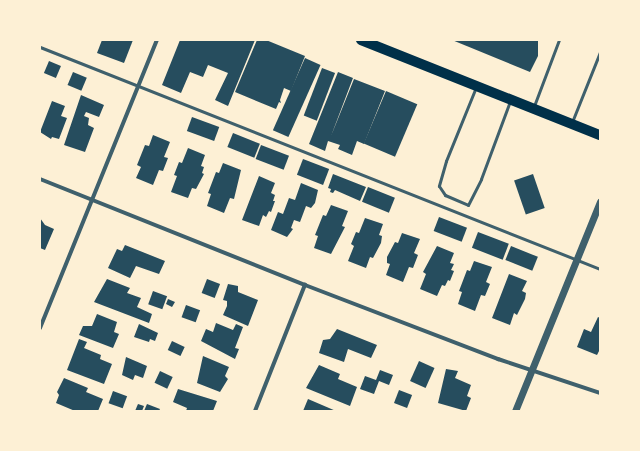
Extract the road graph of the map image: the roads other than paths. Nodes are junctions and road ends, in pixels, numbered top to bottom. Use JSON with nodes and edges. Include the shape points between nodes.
{"nodes":[{"id":1,"x":157,"y":40,"type":"edge"},
{"id":2,"x":362,"y":40,"type":"edge"},
{"id":3,"x":559,"y":40,"type":"edge"},
{"id":4,"x":40,"y":46,"type":"edge"},
{"id":5,"x":600,"y":52,"type":"edge"},
{"id":6,"x":138,"y":86,"type":"junction"},
{"id":7,"x":477,"y":86,"type":"junction"},
{"id":8,"x":510,"y":99,"type":"junction"},
{"id":9,"x":533,"y":108,"type":"junction"},
{"id":10,"x":571,"y":123,"type":"junction"},
{"id":11,"x":600,"y":135,"type":"edge"},
{"id":12,"x":40,"y":179,"type":"edge"},
{"id":13,"x":92,"y":200,"type":"junction"},
{"id":14,"x":600,"y":202,"type":"edge"},
{"id":15,"x":577,"y":259,"type":"junction"},
{"id":16,"x":600,"y":269,"type":"edge"},
{"id":17,"x":305,"y":286,"type":"junction"},
{"id":18,"x":40,"y":328,"type":"edge"},
{"id":19,"x":532,"y":371,"type":"junction"},
{"id":20,"x":600,"y":393,"type":"edge"},
{"id":21,"x":255,"y":411,"type":"edge"},
{"id":22,"x":515,"y":411,"type":"edge"}],
"edges":[{"from":1,"to":6,"type":"street"},
{"from":2,"to":7,"type":"main road"},
{"from":3,"to":9,"type":"lane"},
{"from":4,"to":6,"type":"lane"},
{"from":5,"to":10,"type":"lane"},
{"from":6,"to":13,"type":"street"},
{"from":6,"to":15,"type":"lane"},
{"from":7,"to":8,"type":"main road"},
{"from":7,"to":8,"type":"lane","via":[[446,161],[439,186],[445,195],[468,205],[481,179]]},
{"from":8,"to":9,"type":"main road"},
{"from":9,"to":10,"type":"main road"},
{"from":10,"to":11,"type":"main road"},
{"from":12,"to":13,"type":"street"},
{"from":13,"to":17,"type":"street"},
{"from":13,"to":18,"type":"street"},
{"from":14,"to":15,"type":"street"},
{"from":15,"to":16,"type":"lane"},
{"from":15,"to":19,"type":"street"},
{"from":17,"to":19,"type":"street"},
{"from":17,"to":21,"type":"street"},
{"from":19,"to":20,"type":"street"},
{"from":19,"to":22,"type":"street"}]}
